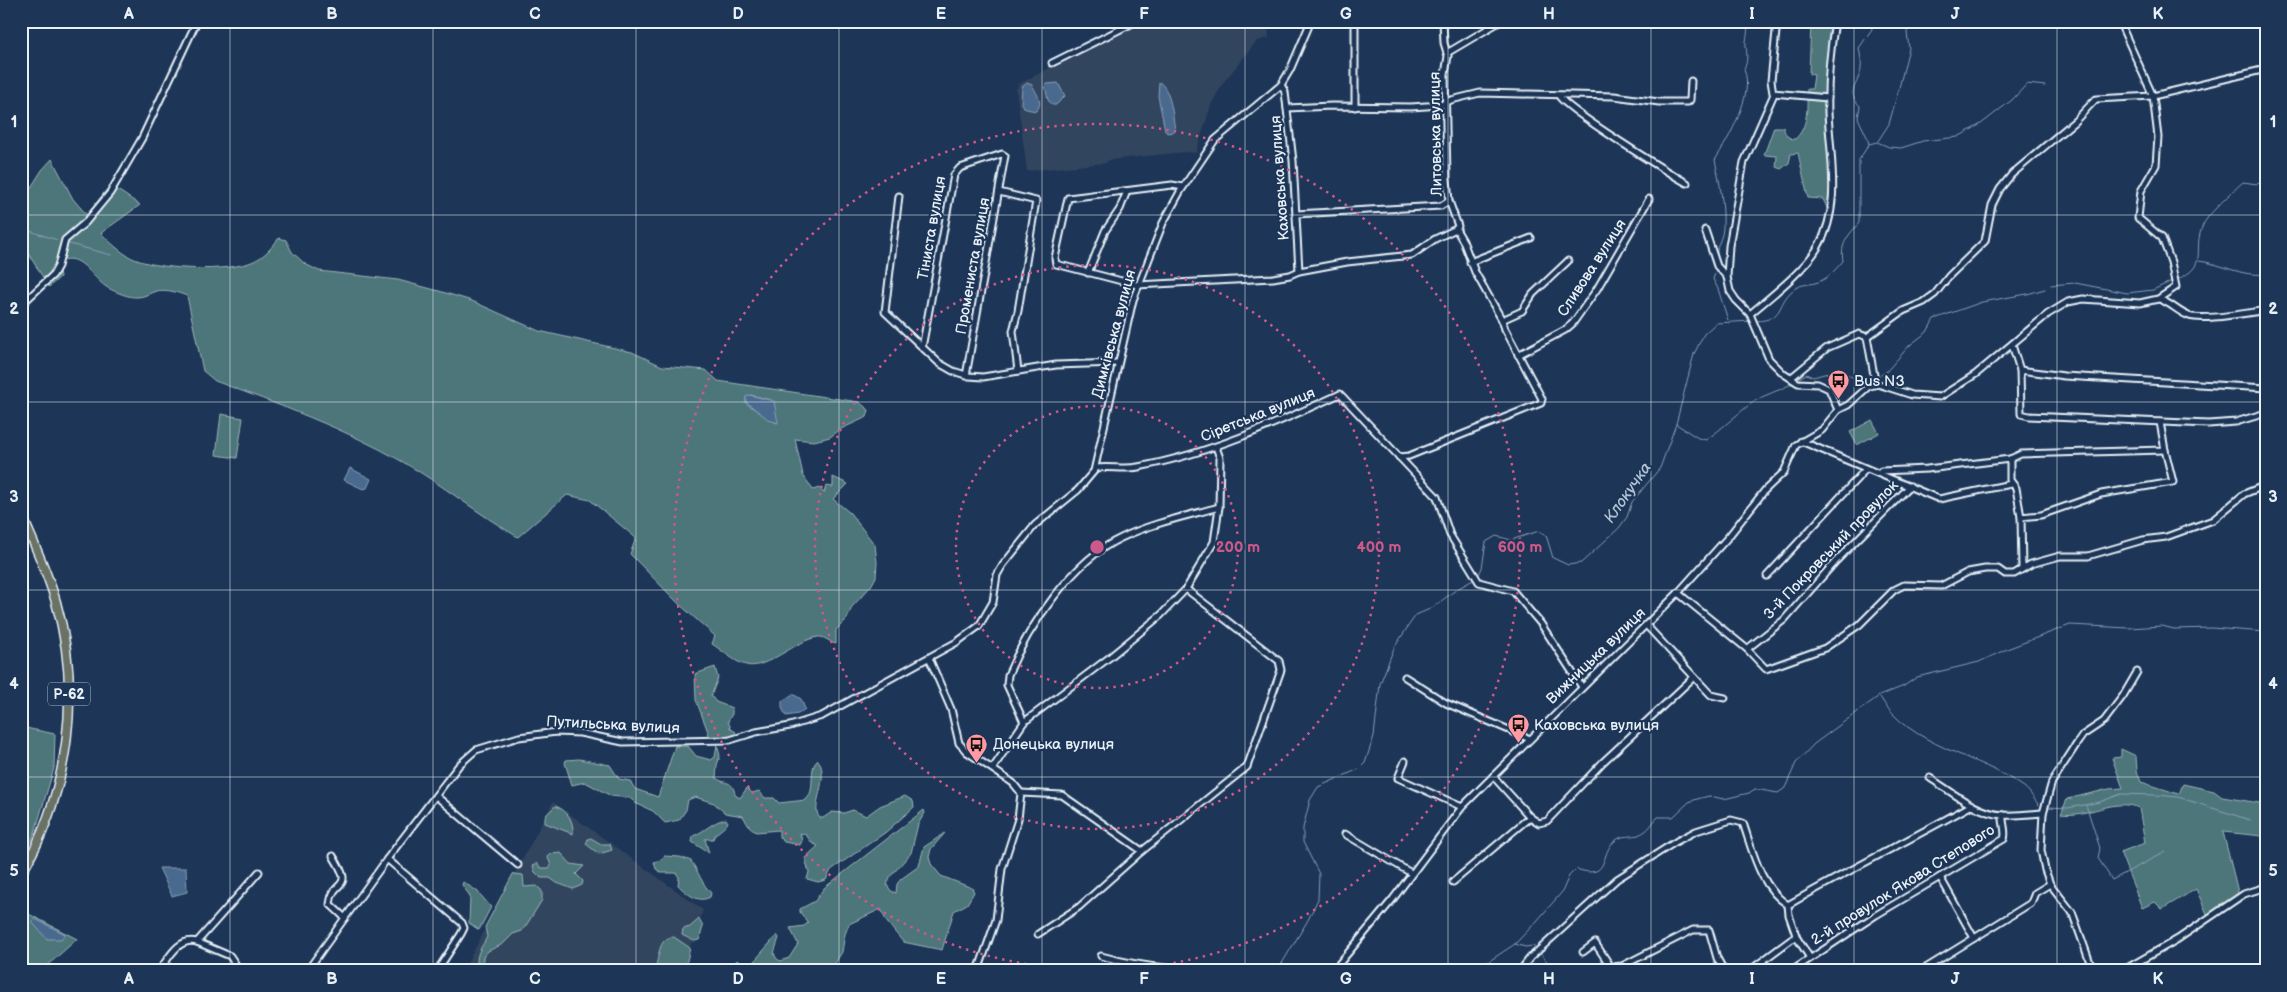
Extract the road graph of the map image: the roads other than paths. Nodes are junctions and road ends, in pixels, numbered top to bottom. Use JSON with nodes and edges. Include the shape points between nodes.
{"nodes":[{"id":1,"x":197,"y":21,"type":"edge"},
{"id":2,"x":1137,"y":21,"type":"edge"},
{"id":3,"x":1311,"y":21,"type":"edge"},
{"id":4,"x":1355,"y":21,"type":"edge"},
{"id":5,"x":1443,"y":21,"type":"edge"},
{"id":6,"x":1491,"y":21,"type":"edge"},
{"id":7,"x":1502,"y":21,"type":"edge"},
{"id":8,"x":1777,"y":21,"type":"edge"},
{"id":9,"x":1835,"y":21,"type":"edge"},
{"id":10,"x":2119,"y":21,"type":"edge"},
{"id":11,"x":1488,"y":30,"type":"junction"},
{"id":12,"x":1447,"y":53,"type":"junction"},
{"id":13,"x":1052,"y":63,"type":"dead end"},
{"id":14,"x":2266,"y":69,"type":"edge"},
{"id":15,"x":1691,"y":81,"type":"dead end"},
{"id":16,"x":1281,"y":85,"type":"junction"},
{"id":17,"x":1774,"y":94,"type":"junction"},
{"id":18,"x":1560,"y":96,"type":"junction"},
{"id":19,"x":2153,"y":96,"type":"junction"},
{"id":20,"x":1828,"y":98,"type":"junction"},
{"id":21,"x":1445,"y":103,"type":"junction"},
{"id":22,"x":1355,"y":107,"type":"junction"},
{"id":23,"x":1287,"y":108,"type":"junction"},
{"id":24,"x":1004,"y":161,"type":"joint"},
{"id":25,"x":1687,"y":183,"type":"dead end"},
{"id":26,"x":1183,"y":188,"type":"junction"},
{"id":27,"x":999,"y":192,"type":"junction"},
{"id":28,"x":1127,"y":192,"type":"junction"},
{"id":29,"x":899,"y":196,"type":"dead end"},
{"id":30,"x":1649,"y":199,"type":"dead end"},
{"id":31,"x":1449,"y":202,"type":"junction"},
{"id":32,"x":1296,"y":214,"type":"junction"},
{"id":33,"x":1456,"y":230,"type":"junction"},
{"id":34,"x":1705,"y":230,"type":"dead end"},
{"id":35,"x":1531,"y":238,"type":"dead end"},
{"id":36,"x":1568,"y":261,"type":"dead end"},
{"id":37,"x":1470,"y":262,"type":"junction"},
{"id":38,"x":1299,"y":270,"type":"junction"},
{"id":39,"x":1088,"y":273,"type":"junction"},
{"id":40,"x":1727,"y":277,"type":"junction"},
{"id":41,"x":1138,"y":285,"type":"junction"},
{"id":42,"x":2158,"y":299,"type":"junction"},
{"id":43,"x":21,"y":305,"type":"edge"},
{"id":44,"x":2266,"y":310,"type":"edge"},
{"id":45,"x":1752,"y":319,"type":"junction"},
{"id":46,"x":1502,"y":320,"type":"junction"},
{"id":47,"x":1867,"y":337,"type":"junction"},
{"id":48,"x":2012,"y":345,"type":"junction"},
{"id":49,"x":922,"y":348,"type":"junction"},
{"id":50,"x":1518,"y":355,"type":"junction"},
{"id":51,"x":1118,"y":363,"type":"junction"},
{"id":52,"x":2020,"y":370,"type":"junction"},
{"id":53,"x":1018,"y":371,"type":"junction"},
{"id":54,"x":966,"y":376,"type":"junction"},
{"id":55,"x":1795,"y":380,"type":"junction"},
{"id":56,"x":1873,"y":380,"type":"junction"},
{"id":57,"x":2266,"y":388,"type":"edge"},
{"id":58,"x":1838,"y":410,"type":"junction"},
{"id":59,"x":2266,"y":412,"type":"edge"},
{"id":60,"x":2160,"y":422,"type":"junction"},
{"id":61,"x":1801,"y":442,"type":"junction"},
{"id":62,"x":1216,"y":447,"type":"junction"},
{"id":63,"x":2165,"y":450,"type":"junction"},
{"id":64,"x":1399,"y":457,"type":"junction"},
{"id":65,"x":2010,"y":459,"type":"junction"},
{"id":66,"x":1096,"y":468,"type":"junction"},
{"id":67,"x":1866,"y":469,"type":"junction"},
{"id":68,"x":1880,"y":473,"type":"junction"},
{"id":69,"x":2011,"y":484,"type":"junction"},
{"id":70,"x":2266,"y":485,"type":"edge"},
{"id":71,"x":1910,"y":486,"type":"junction"},
{"id":72,"x":1220,"y":507,"type":"junction"},
{"id":73,"x":21,"y":513,"type":"edge"},
{"id":74,"x":2021,"y":517,"type":"junction"},
{"id":75,"x":2022,"y":569,"type":"junction"},
{"id":76,"x":1767,"y":576,"type":"dead end"},
{"id":77,"x":1186,"y":589,"type":"junction"},
{"id":78,"x":1678,"y":593,"type":"junction"},
{"id":79,"x":1646,"y":625,"type":"junction"},
{"id":80,"x":1747,"y":649,"type":"junction"},
{"id":81,"x":929,"y":658,"type":"junction"},
{"id":82,"x":2137,"y":672,"type":"dead end"},
{"id":83,"x":1405,"y":678,"type":"dead end"},
{"id":84,"x":1694,"y":678,"type":"junction"},
{"id":85,"x":1582,"y":687,"type":"junction"},
{"id":86,"x":1724,"y":698,"type":"dead end"},
{"id":87,"x":1024,"y":722,"type":"junction"},
{"id":88,"x":1530,"y":739,"type":"junction"},
{"id":89,"x":1405,"y":761,"type":"dead end"},
{"id":90,"x":993,"y":768,"type":"junction"},
{"id":91,"x":1493,"y":776,"type":"junction"},
{"id":92,"x":1930,"y":778,"type":"dead end"},
{"id":93,"x":1021,"y":792,"type":"junction"},
{"id":94,"x":436,"y":796,"type":"junction"},
{"id":95,"x":1972,"y":805,"type":"junction"},
{"id":96,"x":1462,"y":807,"type":"junction"},
{"id":97,"x":2043,"y":813,"type":"junction"},
{"id":98,"x":2003,"y":815,"type":"junction"},
{"id":99,"x":1530,"y":817,"type":"junction"},
{"id":100,"x":1345,"y":834,"type":"dead end"},
{"id":101,"x":1142,"y":850,"type":"junction"},
{"id":102,"x":333,"y":856,"type":"dead end"},
{"id":103,"x":387,"y":859,"type":"junction"},
{"id":104,"x":518,"y":865,"type":"dead end"},
{"id":105,"x":259,"y":872,"type":"dead end"},
{"id":106,"x":1411,"y":873,"type":"junction"},
{"id":107,"x":21,"y":874,"type":"edge"},
{"id":108,"x":1940,"y":877,"type":"junction"},
{"id":109,"x":1453,"y":882,"type":"dead end"},
{"id":110,"x":2050,"y":884,"type":"junction"},
{"id":111,"x":2266,"y":887,"type":"edge"},
{"id":112,"x":1788,"y":905,"type":"junction"},
{"id":113,"x":345,"y":918,"type":"junction"},
{"id":114,"x":1038,"y":934,"type":"dead end"},
{"id":115,"x":1797,"y":938,"type":"junction"},
{"id":116,"x":1974,"y":938,"type":"junction"},
{"id":117,"x":197,"y":942,"type":"junction"},
{"id":118,"x":1583,"y":952,"type":"dead end"},
{"id":119,"x":1101,"y":956,"type":"dead end"},
{"id":120,"x":1810,"y":958,"type":"junction"},
{"id":121,"x":1796,"y":968,"type":"dead end"},
{"id":122,"x":159,"y":971,"type":"edge"},
{"id":123,"x":240,"y":971,"type":"edge"},
{"id":124,"x":307,"y":971,"type":"edge"},
{"id":125,"x":437,"y":971,"type":"edge"},
{"id":126,"x":978,"y":971,"type":"edge"},
{"id":127,"x":1198,"y":971,"type":"edge"},
{"id":128,"x":1333,"y":971,"type":"edge"},
{"id":129,"x":1526,"y":971,"type":"edge"},
{"id":130,"x":1724,"y":971,"type":"edge"},
{"id":131,"x":1749,"y":971,"type":"edge"},
{"id":132,"x":1921,"y":971,"type":"edge"},
{"id":133,"x":2093,"y":971,"type":"edge"},
{"id":134,"x":2122,"y":971,"type":"edge"}],
"edges":[{"from":1,"to":43,"type":"street","via":[[142,138],[110,193],[86,222],[65,240],[53,275]]},
{"from":2,"to":13,"type":"street"},
{"from":3,"to":16,"type":"street","name":"Димківська вулиця"},
{"from":4,"to":22,"type":"street"},
{"from":5,"to":12,"type":"street","name":"Литовська вулиця"},
{"from":6,"to":11,"type":"street"},
{"from":7,"to":11,"type":"street"},
{"from":8,"to":17,"type":"street","via":[[1771,81]]},
{"from":9,"to":20,"type":"street"},
{"from":10,"to":19,"type":"street"},
{"from":11,"to":12,"type":"street"},
{"from":12,"to":21,"type":"street","name":"Литовська вулиця"},
{"from":14,"to":19,"type":"street"},
{"from":15,"to":18,"type":"street","via":[[1688,102],[1614,96]]},
{"from":16,"to":23,"type":"street","name":"Каховська вулиця"},
{"from":16,"to":26,"type":"street","name":"Димківська вулиця","via":[[1215,140]]},
{"from":17,"to":20,"type":"street"},
{"from":17,"to":40,"type":"street","via":[[1744,162],[1729,246]]},
{"from":18,"to":21,"type":"street","via":[[1476,93]]},
{"from":18,"to":25,"type":"street","via":[[1564,103],[1587,119]]},
{"from":19,"to":42,"type":"street","via":[[2158,137],[2156,165],[2140,191],[2138,218],[2162,238],[2172,262],[2176,287]]},
{"from":19,"to":47,"type":"street","via":[[2096,98],[2075,121],[2008,178],[1992,205],[1985,241],[1935,294],[1903,311]]},
{"from":20,"to":45,"type":"street","via":[[1833,192],[1827,226],[1818,248]]},
{"from":21,"to":22,"type":"street","via":[[1404,108]]},
{"from":21,"to":31,"type":"street","name":"Литовська вулиця"},
{"from":22,"to":23,"type":"street"},
{"from":23,"to":32,"type":"street","name":"Каховська вулиця"},
{"from":24,"to":27,"type":"street","name":"Промениста вулиця"},
{"from":24,"to":49,"type":"street","name":"Тіниста вулиця","via":[[1003,154],[996,155],[960,168],[954,175]]},
{"from":26,"to":28,"type":"street","via":[[1175,185]]},
{"from":26,"to":41,"type":"street","name":"Димківська вулиця","via":[[1159,233]]},
{"from":27,"to":53,"type":"street","via":[[1036,201],[1013,331]]},
{"from":27,"to":54,"type":"street","name":"Промениста вулиця"},
{"from":28,"to":39,"type":"street","via":[[1104,233]]},
{"from":28,"to":39,"type":"street","via":[[1067,198],[1055,258],[1057,265]]},
{"from":29,"to":49,"type":"street","via":[[884,312]]},
{"from":30,"to":50,"type":"street","name":"Сливова вулиця","via":[[1573,323]]},
{"from":31,"to":32,"type":"street","via":[[1441,206]]},
{"from":31,"to":33,"type":"street","name":"Литовська вулиця","via":[[1458,224]]},
{"from":32,"to":38,"type":"street","name":"Каховська вулиця"},
{"from":33,"to":37,"type":"street","name":"Литовська вулиця"},
{"from":33,"to":38,"type":"street","via":[[1433,240],[1412,255]]},
{"from":34,"to":40,"type":"street","via":[[1718,267]]},
{"from":35,"to":37,"type":"street"},
{"from":36,"to":46,"type":"street","via":[[1533,294],[1522,311]]},
{"from":37,"to":46,"type":"street","name":"Литовська вулиця"},
{"from":38,"to":41,"type":"street","via":[[1274,278]]},
{"from":39,"to":41,"type":"street"},
{"from":40,"to":45,"type":"street","via":[[1730,290]]},
{"from":41,"to":51,"type":"street","name":"Димківська вулиця"},
{"from":42,"to":44,"type":"street","via":[[2192,317]]},
{"from":42,"to":48,"type":"street","via":[[2134,304],[2084,299],[2068,302],[2048,314]]},
{"from":45,"to":55,"type":"street","via":[[1769,359]]},
{"from":46,"to":50,"type":"street","name":"Литовська вулиця"},
{"from":47,"to":55,"type":"street","via":[[1859,334],[1828,348]]},
{"from":47,"to":56,"type":"street"},
{"from":48,"to":52,"type":"street"},
{"from":48,"to":56,"type":"street","via":[[1940,397],[1912,395]]},
{"from":49,"to":54,"type":"street","via":[[939,364]]},
{"from":50,"to":64,"type":"street","name":"Литовська вулиця","via":[[1542,399],[1541,404],[1409,456]]},
{"from":51,"to":53,"type":"street","via":[[1056,365]]},
{"from":51,"to":66,"type":"street","name":"Димківська вулиця"},
{"from":52,"to":57,"type":"street","via":[[2064,376]]},
{"from":52,"to":60,"type":"street","via":[[2021,414]]},
{"from":53,"to":54,"type":"street","via":[[982,377]]},
{"from":55,"to":58,"type":"street","via":[[1818,384],[1829,390]]},
{"from":56,"to":58,"type":"street","name":"Вижницька вулиця","via":[[1848,405]]},
{"from":58,"to":61,"type":"street","name":"Вижницька вулиця","via":[[1822,430]]},
{"from":59,"to":60,"type":"street","via":[[2236,422]]},
{"from":60,"to":63,"type":"street"},
{"from":61,"to":67,"type":"street"},
{"from":61,"to":78,"type":"street","name":"Вижницька вулиця","via":[[1794,448],[1784,472]]},
{"from":62,"to":64,"type":"street","name":"Сіретська вулиця","via":[[1340,394]]},
{"from":62,"to":66,"type":"street","name":"Сіретська вулиця","via":[[1136,468]]},
{"from":62,"to":72,"type":"street","via":[[1220,460]]},
{"from":63,"to":65,"type":"street","via":[[2021,454]]},
{"from":63,"to":74,"type":"street","via":[[2173,482],[2101,494],[2041,516]]},
{"from":64,"to":85,"type":"street","via":[[1437,497],[1450,535],[1479,582],[1514,591],[1541,624]]},
{"from":65,"to":68,"type":"street"},
{"from":65,"to":69,"type":"street"},
{"from":66,"to":81,"type":"street","name":"Путильська вулиця","via":[[1078,490],[1035,525],[1002,565],[993,602],[979,626]]},
{"from":67,"to":68,"type":"street"},
{"from":67,"to":76,"type":"street"},
{"from":68,"to":71,"type":"street"},
{"from":69,"to":71,"type":"street","via":[[1939,499]]},
{"from":69,"to":74,"type":"street","via":[[2016,488]]},
{"from":70,"to":75,"type":"street","via":[[2244,494],[2213,520],[2197,527],[2088,556],[2060,556]]},
{"from":71,"to":80,"type":"street","name":"3-й Покровський провулок","via":[[1836,561],[1784,620]]},
{"from":72,"to":77,"type":"street","via":[[1214,542]]},
{"from":72,"to":87,"type":"street","via":[[1124,536],[1103,548],[1070,578],[1047,607],[1008,675],[1007,685]]},
{"from":73,"to":107,"type":"main road","number":"Р-62","via":[[56,603],[69,681],[69,714],[59,782],[48,819]]},
{"from":74,"to":75,"type":"street"},
{"from":75,"to":80,"type":"street","via":[[2014,574],[2004,574],[1998,569],[1968,572],[1941,586],[1904,585],[1894,590],[1858,625],[1825,648],[1766,669]]},
{"from":77,"to":87,"type":"street","via":[[1118,651]]},
{"from":77,"to":101,"type":"street","via":[[1279,661],[1281,670],[1247,767]]},
{"from":78,"to":79,"type":"street","name":"Вижницька вулиця"},
{"from":78,"to":80,"type":"street"},
{"from":79,"to":84,"type":"street"},
{"from":79,"to":85,"type":"street","name":"Вижницька вулиця"},
{"from":81,"to":90,"type":"street","via":[[951,709],[959,743],[967,752]]},
{"from":81,"to":94,"type":"street","name":"Путильська вулиця","via":[[818,718],[732,740],[623,742],[580,733],[556,732],[496,742],[467,756]]},
{"from":82,"to":97,"type":"street","via":[[2104,721],[2083,734],[2052,782]]},
{"from":83,"to":88,"type":"street","via":[[1446,703]]},
{"from":84,"to":86,"type":"street","via":[[1711,695]]},
{"from":84,"to":99,"type":"street","via":[[1603,762],[1547,821],[1539,824]]},
{"from":85,"to":88,"type":"street","name":"Вижницька вулиця"},
{"from":87,"to":90,"type":"street"},
{"from":88,"to":91,"type":"street","name":"Вижницька вулиця"},
{"from":89,"to":96,"type":"street","via":[[1398,778]]},
{"from":90,"to":93,"type":"street"},
{"from":91,"to":96,"type":"street","name":"Вижницька вулиця"},
{"from":91,"to":99,"type":"street"},
{"from":92,"to":95,"type":"street"},
{"from":93,"to":101,"type":"street","via":[[1062,795]]},
{"from":93,"to":126,"type":"street","via":[[1018,819],[1002,869],[996,920]]},
{"from":94,"to":103,"type":"street","name":"Путильська вулиця"},
{"from":94,"to":104,"type":"street"},
{"from":95,"to":98,"type":"street"},
{"from":95,"to":112,"type":"street"},
{"from":96,"to":106,"type":"street","name":"Вижницька вулиця"},
{"from":97,"to":98,"type":"street"},
{"from":97,"to":110,"type":"street","via":[[2041,850]]},
{"from":98,"to":108,"type":"street","name":"2-й провулок Якова Степового","via":[[2004,838]]},
{"from":99,"to":109,"type":"street"},
{"from":100,"to":106,"type":"street"},
{"from":101,"to":114,"type":"street","via":[[1079,907]]},
{"from":102,"to":113,"type":"street","via":[[343,873],[343,882],[331,897],[330,904]]},
{"from":103,"to":113,"type":"street","name":"Путильська вулиця"},
{"from":103,"to":125,"type":"street","via":[[462,922],[461,934]]},
{"from":105,"to":117,"type":"street"},
{"from":106,"to":128,"type":"street","name":"Вижницька вулиця"},
{"from":108,"to":116,"type":"street"},
{"from":108,"to":120,"type":"street","name":"2-й провулок Якова Степового"},
{"from":110,"to":116,"type":"street","via":[[2036,893],[2031,903]]},
{"from":110,"to":133,"type":"street","via":[[2072,912]]},
{"from":111,"to":134,"type":"street","via":[[2244,894],[2178,939]]},
{"from":112,"to":115,"type":"street"},
{"from":112,"to":129,"type":"street","via":[[1778,898],[1762,876],[1742,823],[1731,820],[1687,835],[1617,879],[1530,958],[1523,967]]},
{"from":113,"to":124,"type":"street","name":"Путильська вулиця"},
{"from":115,"to":120,"type":"street"},
{"from":115,"to":131,"type":"street"},
{"from":116,"to":132,"type":"street"},
{"from":117,"to":122,"type":"street","via":[[181,943]]},
{"from":117,"to":123,"type":"street","via":[[230,956]]},
{"from":118,"to":130,"type":"street","via":[[1595,943],[1611,967],[1622,966],[1694,930],[1709,930],[1716,958]]},
{"from":119,"to":127,"type":"street","via":[[1130,964]]},
{"from":120,"to":121,"type":"street","name":"2-й провулок Якова Степового"}]}
